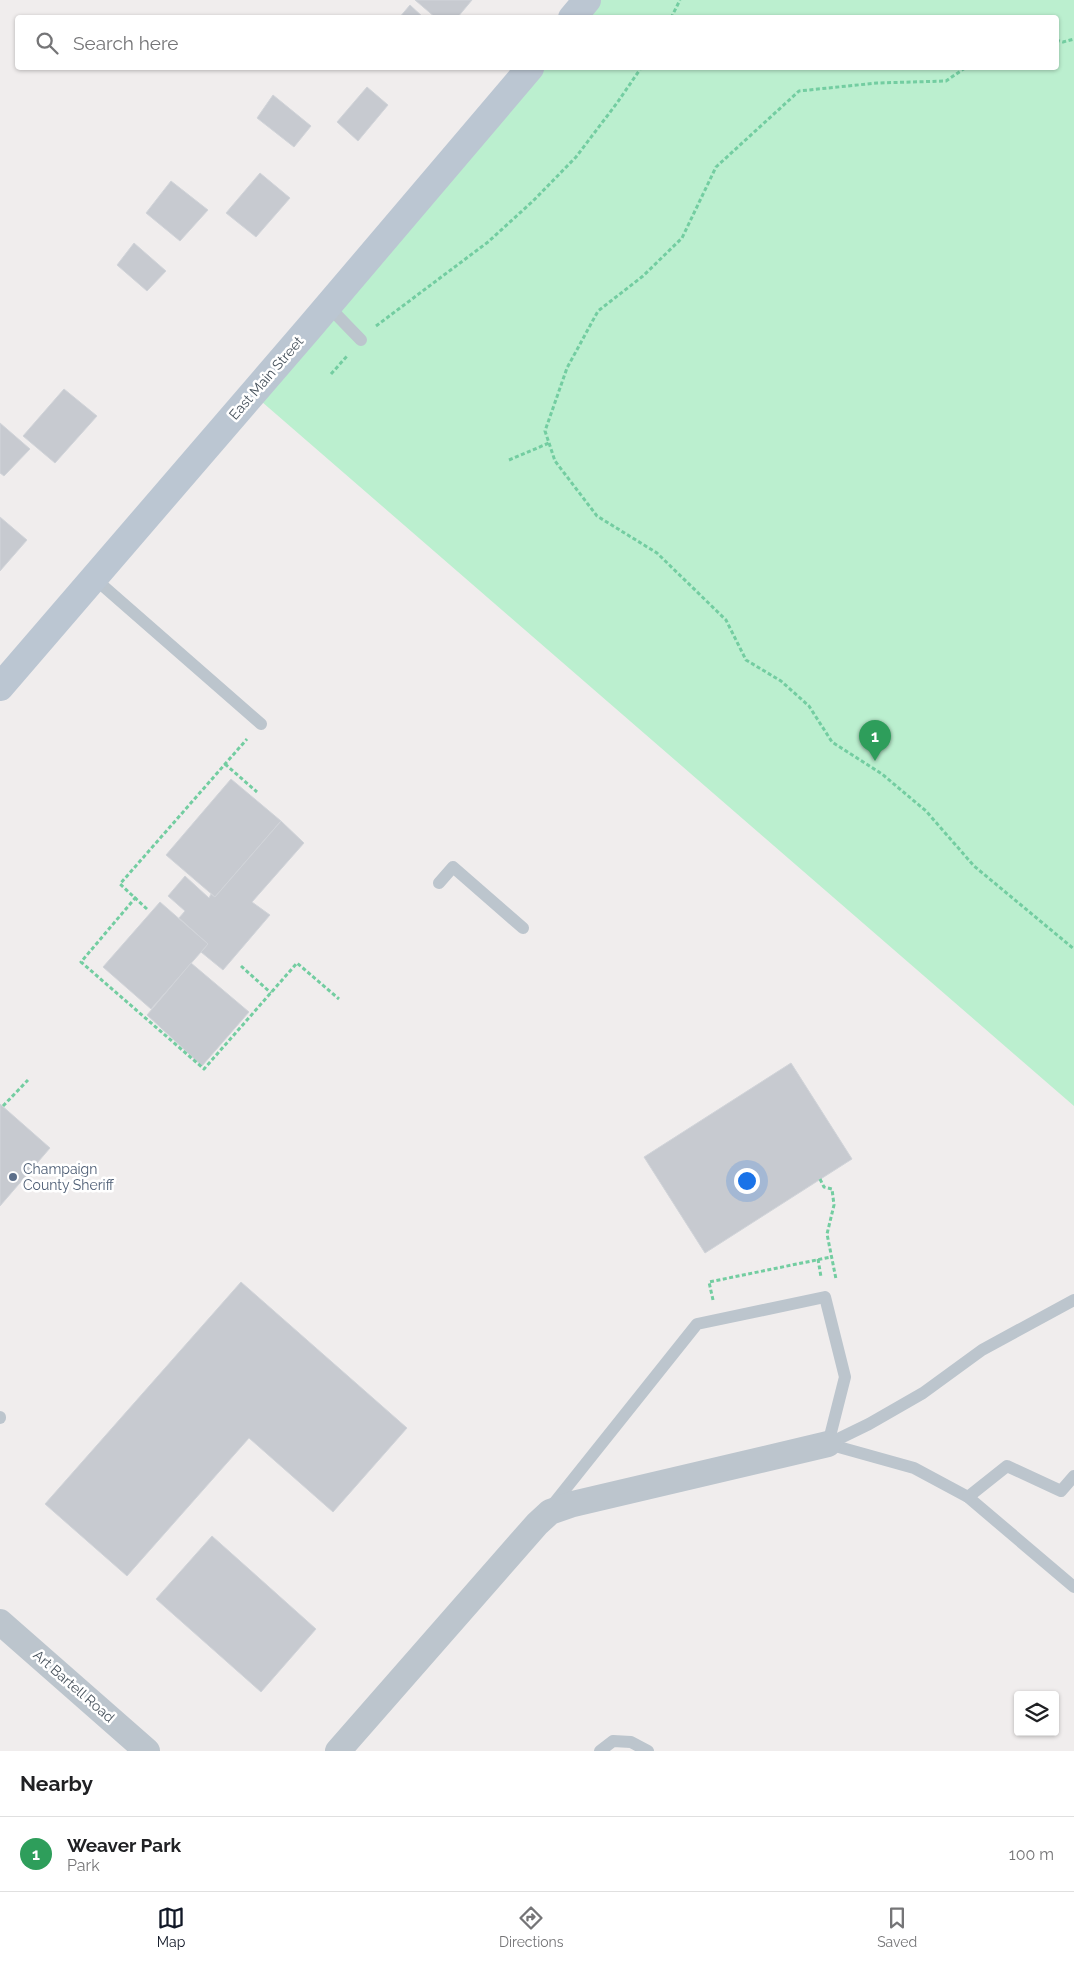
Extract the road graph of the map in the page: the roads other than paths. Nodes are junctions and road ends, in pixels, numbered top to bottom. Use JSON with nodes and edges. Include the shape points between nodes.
{"nodes":[{"id":1,"x":587,"y":0,"type":"edge"},
{"id":2,"x":574,"y":15,"type":"edge"},
{"id":3,"x":528,"y":70,"type":"edge"},
{"id":4,"x":328,"y":306,"type":"junction"},
{"id":5,"x":361,"y":340,"type":"road end"},
{"id":6,"x":94,"y":578,"type":"junction"},
{"id":7,"x":0,"y":687,"type":"edge"},
{"id":8,"x":261,"y":724,"type":"road end"},
{"id":9,"x":439,"y":882,"type":"dead end"},
{"id":10,"x":524,"y":928,"type":"dead end"},
{"id":11,"x":1074,"y":1300,"type":"edge"},
{"id":12,"x":828,"y":1444,"type":"junction"},
{"id":13,"x":1074,"y":1476,"type":"edge"},
{"id":14,"x":968,"y":1497,"type":"junction"},
{"id":15,"x":537,"y":1524,"type":"junction"},
{"id":16,"x":1074,"y":1587,"type":"edge"},
{"id":17,"x":0,"y":1622,"type":"edge"},
{"id":18,"x":147,"y":1751,"type":"edge"},
{"id":19,"x":338,"y":1751,"type":"edge"},
{"id":20,"x":600,"y":1751,"type":"edge"},
{"id":21,"x":648,"y":1751,"type":"edge"}],
"edges":[{"from":1,"to":2,"type":"main road"},
{"from":3,"to":4,"type":"main road","name":"East Main Street"},
{"from":4,"to":5,"type":"lane"},
{"from":4,"to":6,"type":"main road","name":"East Main Street"},
{"from":6,"to":7,"type":"main road","name":"East Main Street"},
{"from":6,"to":8,"type":"lane"},
{"from":9,"to":10,"type":"lane","via":[[453,867]]},
{"from":11,"to":12,"type":"lane","via":[[982,1350],[923,1393]]},
{"from":12,"to":14,"type":"lane","via":[[914,1468]]},
{"from":12,"to":15,"type":"street","via":[[573,1504],[550,1512]]},
{"from":12,"to":15,"type":"lane","via":[[846,1376],[826,1297],[697,1324]]},
{"from":13,"to":14,"type":"lane","via":[[1061,1491],[1007,1466]]},
{"from":14,"to":16,"type":"lane"},
{"from":15,"to":19,"type":"street"},
{"from":17,"to":18,"type":"street","name":"Art Bartell Road"},
{"from":20,"to":21,"type":"lane","via":[[613,1741],[631,1742]]}]}
